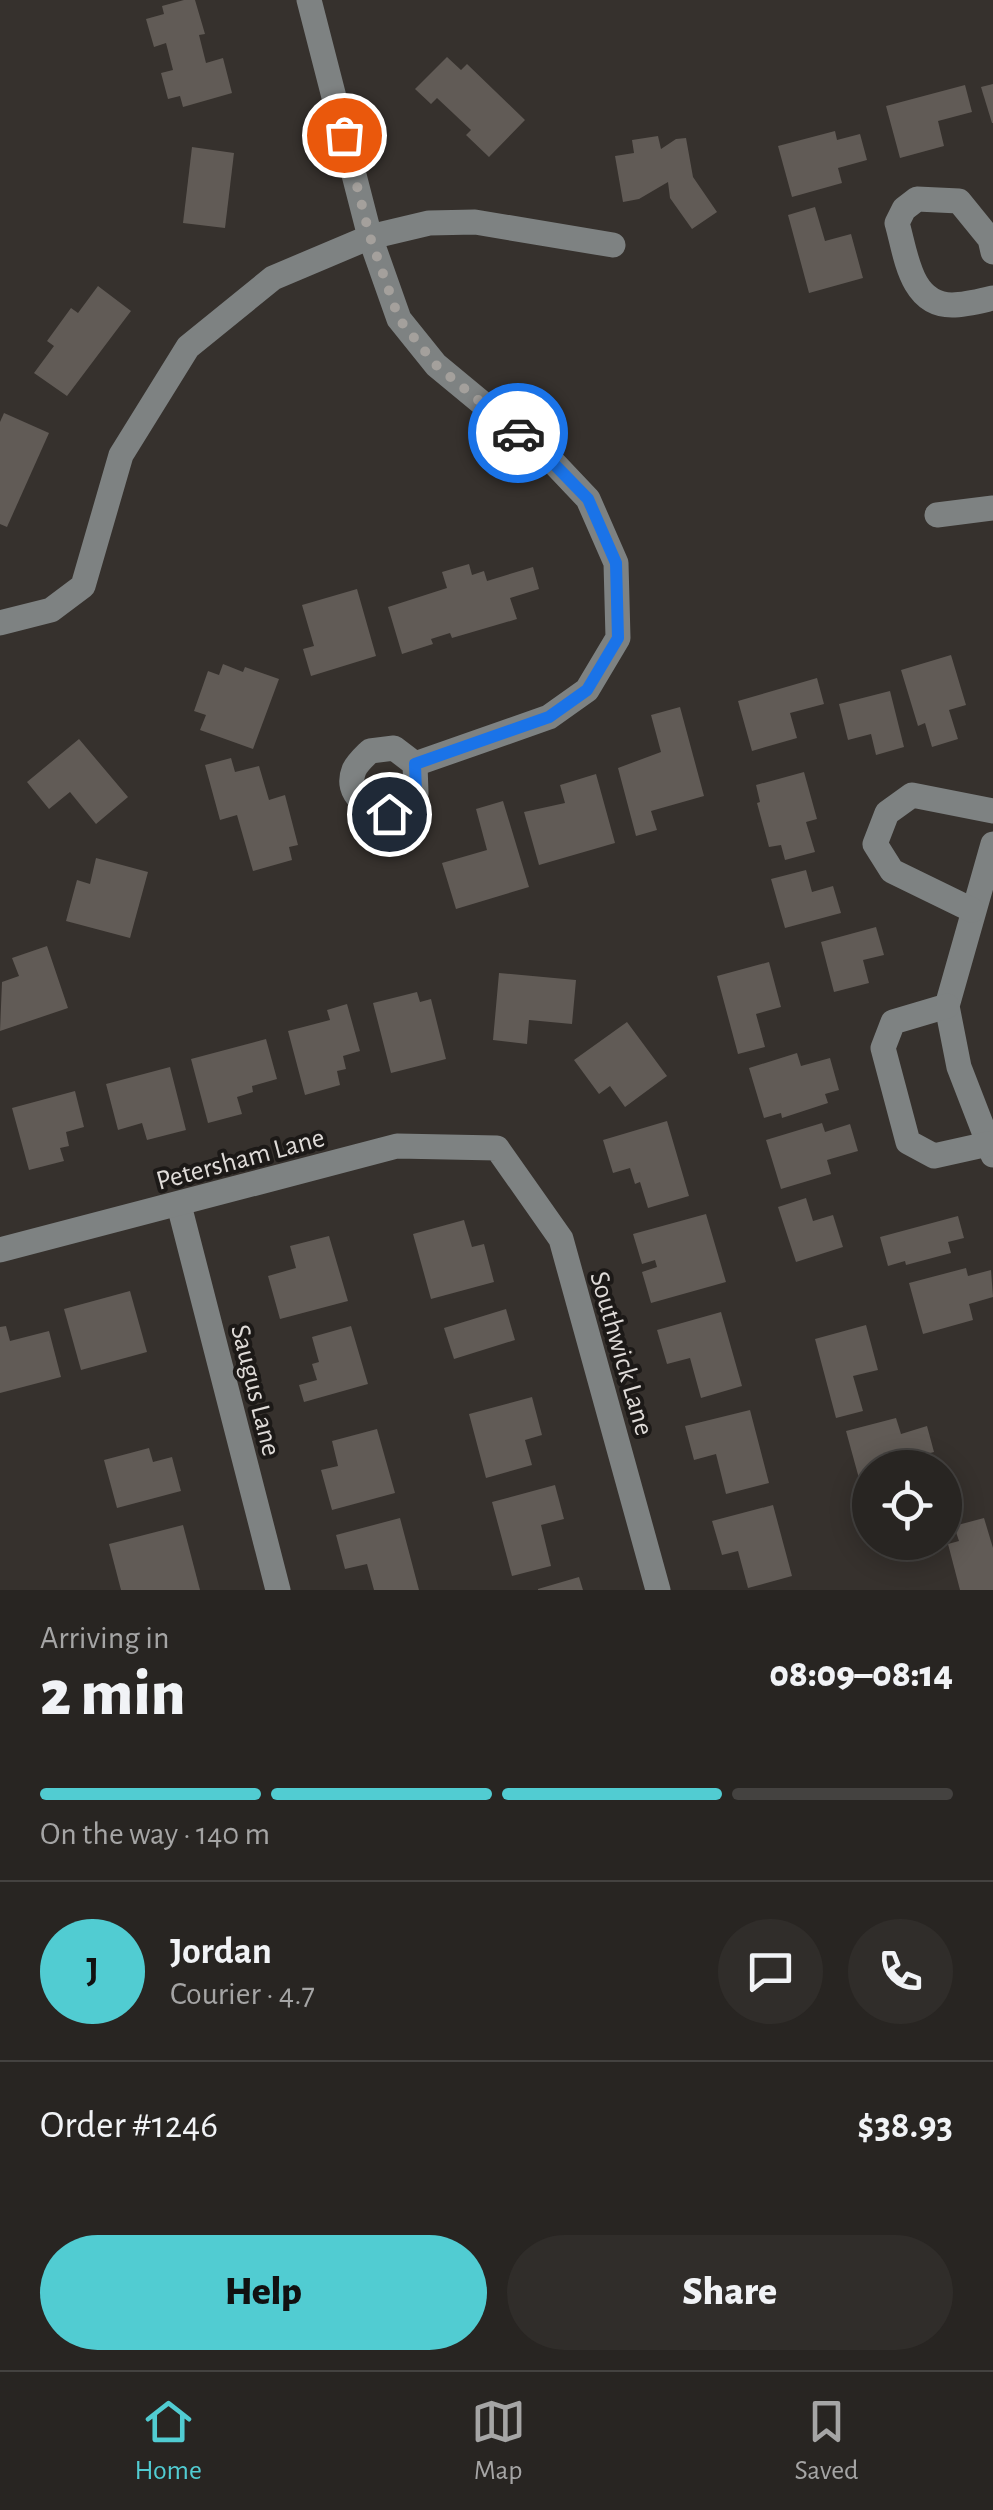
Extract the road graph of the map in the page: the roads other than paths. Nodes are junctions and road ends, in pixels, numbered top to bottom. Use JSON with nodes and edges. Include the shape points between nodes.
{"nodes":[{"id":1,"x":310,"y":0,"type":"edge"},
{"id":2,"x":370,"y":237,"type":"junction"},
{"id":3,"x":613,"y":245,"type":"dead end"},
{"id":4,"x":993,"y":252,"type":"edge"},
{"id":5,"x":993,"y":298,"type":"edge"},
{"id":6,"x":993,"y":508,"type":"edge"},
{"id":7,"x":937,"y":515,"type":"dead end"},
{"id":8,"x":0,"y":624,"type":"edge"},
{"id":9,"x":415,"y":764,"type":"dead end"},
{"id":10,"x":993,"y":811,"type":"edge"},
{"id":11,"x":993,"y":844,"type":"edge"},
{"id":12,"x":972,"y":910,"type":"junction"},
{"id":13,"x":947,"y":1006,"type":"junction"},
{"id":14,"x":498,"y":1148,"type":"joint"},
{"id":15,"x":990,"y":1150,"type":"edge"},
{"id":16,"x":179,"y":1205,"type":"junction"},
{"id":17,"x":0,"y":1250,"type":"edge"},
{"id":18,"x":278,"y":1590,"type":"edge"},
{"id":19,"x":658,"y":1590,"type":"edge"}],
"edges":[{"from":1,"to":2,"type":"street"},
{"from":2,"to":3,"type":"street","via":[[476,222]]},
{"from":2,"to":8,"type":"street","via":[[273,278],[188,347],[122,454],[83,586],[51,610]]},
{"from":2,"to":9,"type":"street","via":[[399,319],[436,365],[588,499],[616,563],[618,638],[587,690],[549,717]]},
{"from":4,"to":5,"type":"street","via":[[959,201],[917,198],[897,224],[917,289],[927,297],[949,306]]},
{"from":6,"to":7,"type":"street"},
{"from":10,"to":12,"type":"street","via":[[912,795],[888,813],[876,844],[892,872]]},
{"from":11,"to":12,"type":"street"},
{"from":12,"to":13,"type":"street"},
{"from":13,"to":15,"type":"street","via":[[959,1067]]},
{"from":13,"to":15,"type":"street","via":[[893,1022],[882,1048],[908,1142],[934,1156]]},
{"from":14,"to":16,"type":"street","name":"Petersham Lane","via":[[397,1146]]},
{"from":14,"to":19,"type":"street","name":"Southwick Lane","via":[[560,1239]]},
{"from":16,"to":17,"type":"street","name":"Petersham Lane"},
{"from":16,"to":18,"type":"street","name":"Saugus Lane"}]}
